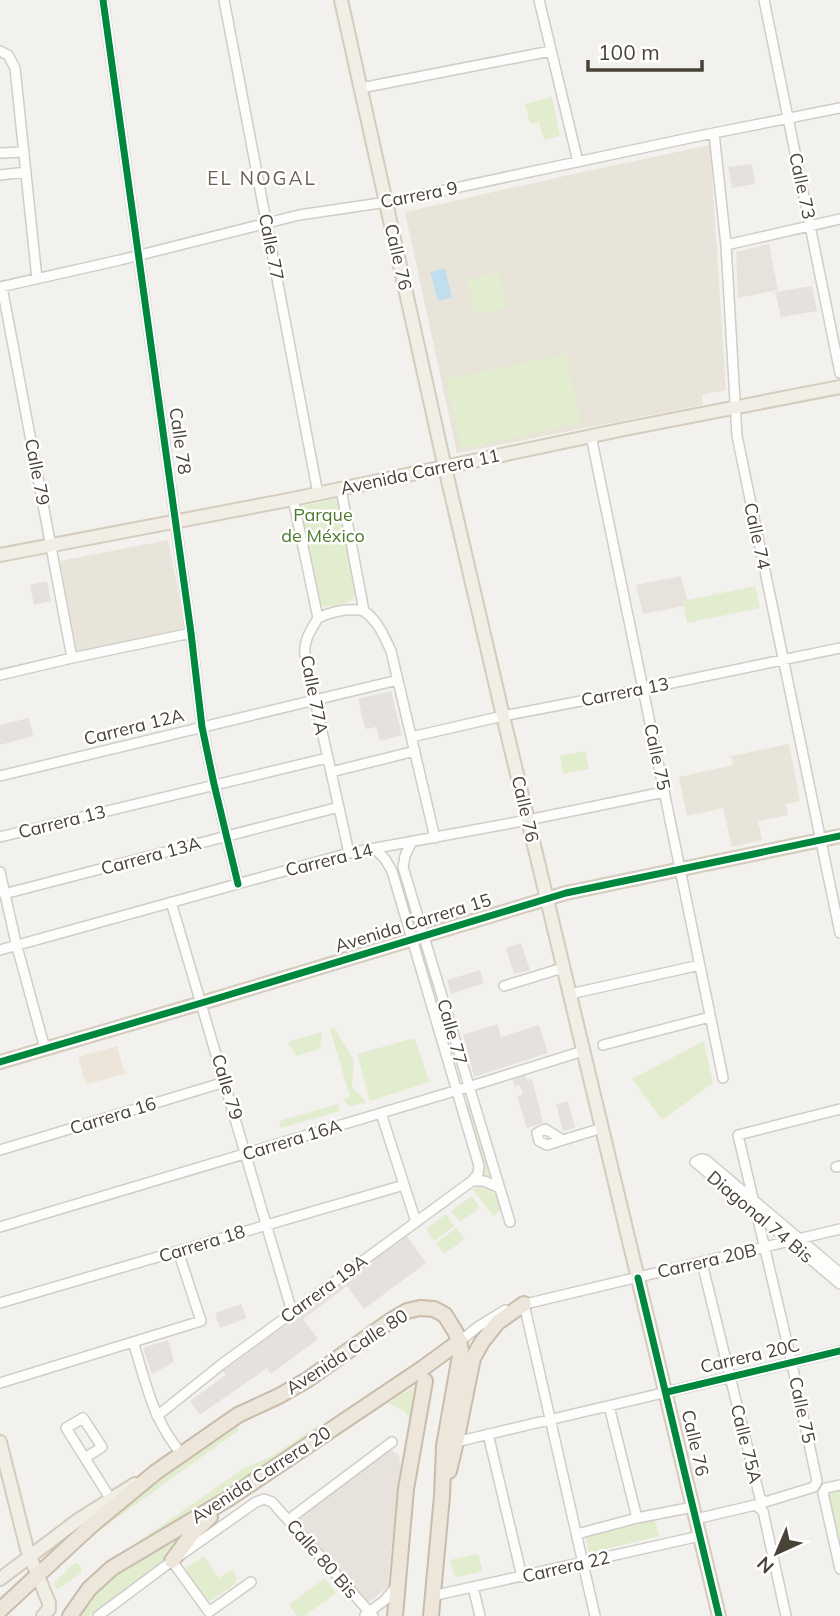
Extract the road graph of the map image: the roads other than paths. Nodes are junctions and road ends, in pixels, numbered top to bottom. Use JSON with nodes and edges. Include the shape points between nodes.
{"nodes":[{"id":1,"x":103,"y":0,"type":"edge"},
{"id":2,"x":224,"y":0,"type":"edge"},
{"id":3,"x":341,"y":0,"type":"edge"},
{"id":4,"x":539,"y":0,"type":"edge"},
{"id":5,"x":764,"y":0,"type":"edge"},
{"id":6,"x":0,"y":51,"type":"edge"},
{"id":7,"x":551,"y":51,"type":"junction"},
{"id":8,"x":361,"y":88,"type":"junction"},
{"id":9,"x":840,"y":108,"type":"edge"},
{"id":10,"x":788,"y":119,"type":"junction"},
{"id":11,"x":714,"y":133,"type":"junction"},
{"id":12,"x":23,"y":152,"type":"junction"},
{"id":13,"x":0,"y":153,"type":"edge"},
{"id":14,"x":578,"y":162,"type":"junction"},
{"id":15,"x":26,"y":172,"type":"junction"},
{"id":16,"x":0,"y":174,"type":"edge"},
{"id":17,"x":386,"y":202,"type":"junction"},
{"id":18,"x":840,"y":219,"type":"edge"},
{"id":19,"x":266,"y":223,"type":"junction"},
{"id":20,"x":810,"y":226,"type":"junction"},
{"id":21,"x":726,"y":245,"type":"junction"},
{"id":22,"x":138,"y":255,"type":"junction"},
{"id":23,"x":37,"y":279,"type":"junction"},
{"id":24,"x":1,"y":287,"type":"edge"},
{"id":25,"x":840,"y":373,"type":"edge"},
{"id":26,"x":840,"y":387,"type":"edge"},
{"id":27,"x":734,"y":407,"type":"junction"},
{"id":28,"x":591,"y":436,"type":"junction"},
{"id":29,"x":445,"y":467,"type":"junction"},
{"id":30,"x":341,"y":489,"type":"junction"},
{"id":31,"x":318,"y":494,"type":"junction"},
{"id":32,"x":293,"y":499,"type":"junction"},
{"id":33,"x":174,"y":521,"type":"junction"},
{"id":34,"x":51,"y":545,"type":"junction"},
{"id":35,"x":0,"y":555,"type":"edge"},
{"id":36,"x":365,"y":611,"type":"junction"},
{"id":37,"x":318,"y":618,"type":"junction"},
{"id":38,"x":191,"y":633,"type":"junction"},
{"id":39,"x":840,"y":648,"type":"edge"},
{"id":40,"x":72,"y":658,"type":"junction"},
{"id":41,"x":783,"y":659,"type":"junction"},
{"id":42,"x":0,"y":675,"type":"edge"},
{"id":43,"x":398,"y":680,"type":"junction"},
{"id":44,"x":643,"y":689,"type":"junction"},
{"id":45,"x":314,"y":700,"type":"junction"},
{"id":46,"x":503,"y":716,"type":"junction"},
{"id":47,"x":202,"y":727,"type":"junction"},
{"id":48,"x":411,"y":737,"type":"junction"},
{"id":49,"x":415,"y":751,"type":"junction"},
{"id":50,"x":327,"y":758,"type":"junction"},
{"id":51,"x":331,"y":772,"type":"junction"},
{"id":52,"x":0,"y":776,"type":"edge"},
{"id":53,"x":214,"y":784,"type":"junction"},
{"id":54,"x":664,"y":792,"type":"junction"},
{"id":55,"x":339,"y":807,"type":"junction"},
{"id":56,"x":528,"y":820,"type":"junction"},
{"id":57,"x":227,"y":836,"type":"junction"},
{"id":58,"x":840,"y":836,"type":"edge"},
{"id":59,"x":0,"y":838,"type":"edge"},
{"id":60,"x":435,"y":838,"type":"junction"},
{"id":61,"x":412,"y":841,"type":"junction"},
{"id":62,"x":821,"y":841,"type":"junction"},
{"id":63,"x":373,"y":848,"type":"junction"},
{"id":64,"x":349,"y":853,"type":"junction"},
{"id":65,"x":680,"y":869,"type":"junction"},
{"id":66,"x":0,"y":872,"type":"edge"},
{"id":67,"x":238,"y":884,"type":"junction"},
{"id":68,"x":4,"y":894,"type":"junction"},
{"id":69,"x":547,"y":898,"type":"junction"},
{"id":70,"x":171,"y":902,"type":"junction"},
{"id":71,"x":840,"y":933,"type":"edge"},
{"id":72,"x":418,"y":938,"type":"junction"},
{"id":73,"x":16,"y":945,"type":"junction"},
{"id":74,"x":0,"y":950,"type":"edge"},
{"id":75,"x":700,"y":965,"type":"junction"},
{"id":76,"x":564,"y":970,"type":"junction"},
{"id":77,"x":504,"y":986,"type":"dead end"},
{"id":78,"x":570,"y":994,"type":"junction"},
{"id":79,"x":201,"y":1003,"type":"junction"},
{"id":80,"x":710,"y":1017,"type":"junction"},
{"id":81,"x":603,"y":1045,"type":"dead end"},
{"id":82,"x":46,"y":1049,"type":"junction"},
{"id":83,"x":583,"y":1051,"type":"junction"},
{"id":84,"x":0,"y":1062,"type":"edge"},
{"id":85,"x":723,"y":1078,"type":"dead end"},
{"id":86,"x":225,"y":1082,"type":"junction"},
{"id":87,"x":468,"y":1087,"type":"junction"},
{"id":88,"x":456,"y":1090,"type":"junction"},
{"id":89,"x":840,"y":1109,"type":"edge"},
{"id":90,"x":381,"y":1113,"type":"junction"},
{"id":91,"x":602,"y":1128,"type":"junction"},
{"id":92,"x":563,"y":1140,"type":"dead end"},
{"id":93,"x":0,"y":1150,"type":"edge"},
{"id":94,"x":246,"y":1153,"type":"junction"},
{"id":95,"x":472,"y":1181,"type":"junction"},
{"id":96,"x":404,"y":1185,"type":"junction"},
{"id":97,"x":498,"y":1187,"type":"junction"},
{"id":98,"x":754,"y":1201,"type":"junction"},
{"id":99,"x":758,"y":1215,"type":"junction"},
{"id":100,"x":416,"y":1222,"type":"junction"},
{"id":101,"x":510,"y":1222,"type":"dead end"},
{"id":102,"x":267,"y":1224,"type":"junction"},
{"id":103,"x":0,"y":1227,"type":"edge"},
{"id":104,"x":840,"y":1229,"type":"edge"},
{"id":105,"x":801,"y":1240,"type":"junction"},
{"id":106,"x":790,"y":1242,"type":"junction"},
{"id":107,"x":765,"y":1248,"type":"junction"},
{"id":108,"x":178,"y":1251,"type":"junction"},
{"id":109,"x":702,"y":1263,"type":"junction"},
{"id":110,"x":840,"y":1273,"type":"edge"},
{"id":111,"x":638,"y":1278,"type":"junction"},
{"id":112,"x":840,"y":1284,"type":"edge"},
{"id":113,"x":0,"y":1303,"type":"edge"},
{"id":114,"x":523,"y":1304,"type":"junction"},
{"id":115,"x":292,"y":1312,"type":"junction"},
{"id":116,"x":460,"y":1341,"type":"junction"},
{"id":117,"x":133,"y":1342,"type":"junction"},
{"id":118,"x":840,"y":1351,"type":"edge"},
{"id":119,"x":792,"y":1363,"type":"junction"},
{"id":120,"x":729,"y":1377,"type":"junction"},
{"id":121,"x":425,"y":1381,"type":"dead end"},
{"id":122,"x":0,"y":1383,"type":"edge"},
{"id":123,"x":667,"y":1392,"type":"junction"},
{"id":124,"x":609,"y":1406,"type":"junction"},
{"id":125,"x":157,"y":1416,"type":"junction"},
{"id":126,"x":550,"y":1419,"type":"junction"},
{"id":127,"x":488,"y":1434,"type":"junction"},
{"id":128,"x":0,"y":1442,"type":"edge"},
{"id":129,"x":392,"y":1442,"type":"dead end"},
{"id":130,"x":456,"y":1442,"type":"junction"},
{"id":131,"x":182,"y":1454,"type":"junction"},
{"id":132,"x":85,"y":1458,"type":"dead end"},
{"id":133,"x":2,"y":1460,"type":"edge"},
{"id":134,"x":156,"y":1472,"type":"junction"},
{"id":135,"x":840,"y":1485,"type":"edge"},
{"id":136,"x":442,"y":1496,"type":"junction"},
{"id":137,"x":110,"y":1498,"type":"junction"},
{"id":138,"x":228,"y":1499,"type":"junction"},
{"id":139,"x":761,"y":1504,"type":"junction"},
{"id":140,"x":695,"y":1513,"type":"junction"},
{"id":141,"x":637,"y":1518,"type":"junction"},
{"id":142,"x":288,"y":1520,"type":"junction"},
{"id":143,"x":577,"y":1534,"type":"junction"},
{"id":144,"x":700,"y":1536,"type":"junction"},
{"id":145,"x":29,"y":1556,"type":"junction"},
{"id":146,"x":839,"y":1558,"type":"edge"},
{"id":147,"x":172,"y":1561,"type":"junction"},
{"id":148,"x":583,"y":1562,"type":"junction"},
{"id":149,"x":840,"y":1569,"type":"edge"},
{"id":150,"x":38,"y":1576,"type":"junction"},
{"id":151,"x":522,"y":1577,"type":"junction"},
{"id":152,"x":0,"y":1579,"type":"edge"},
{"id":153,"x":251,"y":1582,"type":"dead end"},
{"id":154,"x":397,"y":1586,"type":"junction"},
{"id":155,"x":474,"y":1587,"type":"junction"},
{"id":156,"x":432,"y":1596,"type":"junction"},
{"id":157,"x":0,"y":1610,"type":"edge"},
{"id":158,"x":369,"y":1615,"type":"edge"},
{"id":159,"x":43,"y":1616,"type":"edge"},
{"id":160,"x":70,"y":1616,"type":"edge"},
{"id":161,"x":98,"y":1616,"type":"edge"},
{"id":162,"x":395,"y":1616,"type":"edge"},
{"id":163,"x":431,"y":1616,"type":"edge"},
{"id":164,"x":480,"y":1616,"type":"edge"},
{"id":165,"x":595,"y":1616,"type":"edge"},
{"id":166,"x":719,"y":1616,"type":"edge"},
{"id":167,"x":786,"y":1616,"type":"edge"}],
"edges":[{"from":1,"to":22,"type":"street","name":"Calle 78"},
{"from":2,"to":19,"type":"street","name":"Calle 77"},
{"from":3,"to":8,"type":"main road","name":"Calle 76"},
{"from":4,"to":7,"type":"street"},
{"from":5,"to":10,"type":"street","name":"Calle 73"},
{"from":6,"to":12,"type":"street","via":[[15,68]]},
{"from":7,"to":8,"type":"street"},
{"from":7,"to":14,"type":"street"},
{"from":8,"to":17,"type":"main road","name":"Calle 76"},
{"from":9,"to":10,"type":"street","name":"Carrera 9"},
{"from":10,"to":11,"type":"street","name":"Carrera 9"},
{"from":10,"to":20,"type":"street","name":"Calle 73"},
{"from":11,"to":14,"type":"street","name":"Carrera 9"},
{"from":11,"to":21,"type":"street","name":"Calle 74"},
{"from":12,"to":13,"type":"street"},
{"from":12,"to":15,"type":"street"},
{"from":14,"to":17,"type":"street","name":"Carrera 9"},
{"from":15,"to":16,"type":"street"},
{"from":15,"to":23,"type":"street"},
{"from":17,"to":19,"type":"street","name":"Carrera 9"},
{"from":17,"to":29,"type":"main road","name":"Calle 76"},
{"from":18,"to":20,"type":"street"},
{"from":19,"to":22,"type":"street","name":"Carrera 9"},
{"from":19,"to":31,"type":"street","name":"Calle 77"},
{"from":20,"to":21,"type":"street"},
{"from":20,"to":25,"type":"street","name":"Calle 73"},
{"from":21,"to":27,"type":"street","name":"Calle 74"},
{"from":22,"to":23,"type":"street","name":"Carrera 9"},
{"from":22,"to":33,"type":"street","name":"Calle 78"},
{"from":23,"to":24,"type":"street","name":"Carrera 9"},
{"from":24,"to":34,"type":"street","name":"Calle 79"},
{"from":26,"to":27,"type":"main road","name":"Avenida Carrera 11"},
{"from":27,"to":28,"type":"main road","name":"Avenida Carrera 11"},
{"from":27,"to":41,"type":"street","name":"Calle 74"},
{"from":28,"to":29,"type":"main road","name":"Avenida Carrera 11"},
{"from":28,"to":44,"type":"street","name":"Calle 75"},
{"from":29,"to":30,"type":"main road","name":"Avenida Carrera 11"},
{"from":29,"to":46,"type":"main road","name":"Calle 76"},
{"from":30,"to":31,"type":"main road","name":"Avenida Carrera 11"},
{"from":30,"to":36,"type":"street"},
{"from":31,"to":32,"type":"main road","name":"Avenida Carrera 11"},
{"from":32,"to":33,"type":"main road","name":"Avenida Carrera 11"},
{"from":32,"to":37,"type":"street"},
{"from":33,"to":34,"type":"main road","name":"Avenida Carrera 11"},
{"from":33,"to":38,"type":"street","name":"Calle 78"},
{"from":34,"to":35,"type":"main road","name":"Avenida Carrera 11"},
{"from":34,"to":40,"type":"street","name":"Calle 79"},
{"from":36,"to":37,"type":"street","via":[[343,610]]},
{"from":36,"to":43,"type":"street","via":[[381,629]]},
{"from":37,"to":45,"type":"street","name":"Calle 77A","via":[[304,649]]},
{"from":38,"to":40,"type":"street"},
{"from":38,"to":47,"type":"street","name":"Calle 78"},
{"from":39,"to":41,"type":"street","name":"Carrera 13"},
{"from":40,"to":42,"type":"street"},
{"from":41,"to":44,"type":"street","name":"Carrera 13"},
{"from":41,"to":62,"type":"street","name":"Calle 74"},
{"from":43,"to":45,"type":"street","name":"Carrera 12A"},
{"from":43,"to":48,"type":"street"},
{"from":44,"to":46,"type":"street","name":"Carrera 13"},
{"from":44,"to":54,"type":"street","name":"Calle 75"},
{"from":45,"to":47,"type":"street","name":"Carrera 12A"},
{"from":45,"to":50,"type":"street","name":"Calle 77A"},
{"from":46,"to":48,"type":"street","name":"Carrera 13"},
{"from":46,"to":56,"type":"main road","name":"Calle 76"},
{"from":47,"to":52,"type":"street","name":"Carrera 12A"},
{"from":47,"to":53,"type":"street","name":"Calle 78"},
{"from":48,"to":49,"type":"street"},
{"from":49,"to":51,"type":"street"},
{"from":49,"to":60,"type":"street"},
{"from":50,"to":51,"type":"street","name":"Calle 77A"},
{"from":50,"to":53,"type":"street","name":"Carrera 13"},
{"from":51,"to":55,"type":"street","name":"Calle 77A"},
{"from":53,"to":57,"type":"street","name":"Calle 78"},
{"from":53,"to":59,"type":"street","name":"Carrera 13"},
{"from":54,"to":56,"type":"street","name":"Carrera 14"},
{"from":54,"to":65,"type":"street","name":"Calle 75"},
{"from":55,"to":57,"type":"street","name":"Carrera 13A"},
{"from":55,"to":64,"type":"street","name":"Calle 77A"},
{"from":56,"to":60,"type":"street","name":"Carrera 14"},
{"from":56,"to":69,"type":"main road","name":"Calle 76"},
{"from":57,"to":67,"type":"street","name":"Calle 78"},
{"from":57,"to":68,"type":"street","name":"Carrera 13A"},
{"from":58,"to":62,"type":"main road","name":"Avenida Carrera 15"},
{"from":60,"to":61,"type":"street","name":"Carrera 14"},
{"from":61,"to":63,"type":"street","name":"Carrera 14"},
{"from":61,"to":72,"type":"street","name":"Calle 77","via":[[404,867]]},
{"from":62,"to":65,"type":"main road","name":"Avenida Carrera 15"},
{"from":62,"to":71,"type":"street","name":"Calle 74"},
{"from":63,"to":64,"type":"street","name":"Carrera 14"},
{"from":63,"to":72,"type":"street","name":"Calle 77","via":[[392,871]]},
{"from":64,"to":67,"type":"street","name":"Carrera 14"},
{"from":65,"to":69,"type":"main road","name":"Avenida Carrera 15"},
{"from":65,"to":75,"type":"street","name":"Calle 75"},
{"from":66,"to":68,"type":"street"},
{"from":67,"to":70,"type":"street","name":"Carrera 14"},
{"from":68,"to":73,"type":"street"},
{"from":69,"to":72,"type":"main road","name":"Avenida Carrera 15"},
{"from":69,"to":76,"type":"main road","name":"Calle 76"},
{"from":70,"to":73,"type":"street","name":"Carrera 14"},
{"from":70,"to":79,"type":"street","name":"Calle 79"},
{"from":72,"to":79,"type":"main road","name":"Avenida Carrera 15"},
{"from":72,"to":87,"type":"street","name":"Calle 77"},
{"from":72,"to":88,"type":"street","name":"Calle 77"},
{"from":73,"to":74,"type":"street","name":"Carrera 14"},
{"from":73,"to":82,"type":"street"},
{"from":75,"to":78,"type":"street"},
{"from":75,"to":80,"type":"street","name":"Calle 75"},
{"from":76,"to":77,"type":"street"},
{"from":76,"to":78,"type":"main road","name":"Calle 76"},
{"from":78,"to":83,"type":"main road","name":"Calle 76"},
{"from":79,"to":82,"type":"main road","name":"Avenida Carrera 15"},
{"from":79,"to":86,"type":"street","name":"Calle 79"},
{"from":80,"to":81,"type":"street"},
{"from":80,"to":85,"type":"street","name":"Calle 75"},
{"from":82,"to":84,"type":"main road","name":"Avenida Carrera 15"},
{"from":83,"to":87,"type":"street","name":"Carrera 16A"},
{"from":83,"to":91,"type":"main road","name":"Calle 76"},
{"from":86,"to":93,"type":"street","name":"Carrera 16"},
{"from":86,"to":94,"type":"street","name":"Calle 79"},
{"from":87,"to":88,"type":"street","name":"Carrera 16A"},
{"from":87,"to":97,"type":"street","name":"Calle 77"},
{"from":88,"to":90,"type":"street","name":"Carrera 16A"},
{"from":88,"to":95,"type":"street","name":"Calle 77","via":[[479,1166]]},
{"from":89,"to":98,"type":"street","name":"Calle 75","via":[[738,1135]]},
{"from":90,"to":94,"type":"street","name":"Carrera 16A"},
{"from":90,"to":96,"type":"street"},
{"from":91,"to":92,"type":"street"},
{"from":91,"to":111,"type":"main road","name":"Calle 76"},
{"from":94,"to":102,"type":"street","name":"Calle 79"},
{"from":94,"to":103,"type":"street","name":"Carrera 16A"},
{"from":95,"to":97,"type":"street"},
{"from":95,"to":100,"type":"street","name":"Carrera 19A"},
{"from":96,"to":100,"type":"street"},
{"from":96,"to":102,"type":"street","name":"Carrera 18"},
{"from":97,"to":101,"type":"street","name":"Calle 77"},
{"from":98,"to":99,"type":"street","name":"Calle 75"},
{"from":98,"to":99,"type":"street","name":"Diagonal 74 Bis","via":[[706,1160],[695,1162]]},
{"from":98,"to":105,"type":"street","name":"Diagonal 74 Bis"},
{"from":99,"to":106,"type":"street","name":"Diagonal 74 Bis"},
{"from":99,"to":107,"type":"street","name":"Calle 75"},
{"from":100,"to":115,"type":"street","name":"Carrera 19A"},
{"from":102,"to":108,"type":"street","name":"Carrera 18"},
{"from":102,"to":115,"type":"street","name":"Calle 79"},
{"from":104,"to":105,"type":"street","name":"Carrera 20B"},
{"from":105,"to":106,"type":"street","name":"Carrera 20B"},
{"from":105,"to":110,"type":"street","name":"Diagonal 74 Bis"},
{"from":106,"to":107,"type":"street","name":"Carrera 20B"},
{"from":106,"to":112,"type":"street","name":"Diagonal 74 Bis"},
{"from":107,"to":109,"type":"street","name":"Carrera 20B"},
{"from":107,"to":119,"type":"street","name":"Calle 75"},
{"from":108,"to":113,"type":"street","name":"Carrera 18"},
{"from":108,"to":117,"type":"street","via":[[201,1321]]},
{"from":109,"to":111,"type":"street","name":"Carrera 20B"},
{"from":109,"to":120,"type":"street","name":"Calle 75A"},
{"from":111,"to":114,"type":"street","name":"Carrera 20B"},
{"from":111,"to":123,"type":"main road","name":"Calle 76"},
{"from":114,"to":116,"type":"street","name":"Carrera 20B","via":[[498,1314]]},
{"from":114,"to":126,"type":"street"},
{"from":114,"to":130,"type":"highway","via":[[498,1322],[472,1358]]},
{"from":115,"to":125,"type":"street","name":"Carrera 19A"},
{"from":116,"to":131,"type":"highway","name":"Avenida Calle 80","via":[[442,1313],[420,1308],[407,1311],[307,1380],[238,1415]]},
{"from":116,"to":136,"type":"highway","via":[[444,1446]]},
{"from":116,"to":138,"type":"highway","name":"Avenida Carrera 20"},
{"from":117,"to":122,"type":"street"},
{"from":117,"to":125,"type":"street"},
{"from":118,"to":119,"type":"street","name":"Carrera 20C"},
{"from":119,"to":120,"type":"street","name":"Carrera 20C"},
{"from":119,"to":139,"type":"street","name":"Calle 75","via":[[817,1481],[811,1489]]},
{"from":120,"to":123,"type":"street","name":"Carrera 20C"},
{"from":120,"to":139,"type":"street","name":"Calle 75A"},
{"from":121,"to":154,"type":"highway","via":[[406,1489]]},
{"from":123,"to":124,"type":"street","name":"Carrera 20C"},
{"from":123,"to":140,"type":"main road","name":"Calle 76"},
{"from":124,"to":126,"type":"street","name":"Carrera 20C"},
{"from":124,"to":141,"type":"street"},
{"from":125,"to":131,"type":"street"},
{"from":126,"to":127,"type":"street","name":"Carrera 20C"},
{"from":126,"to":143,"type":"street"},
{"from":127,"to":130,"type":"street","name":"Carrera 20C"},
{"from":127,"to":151,"type":"street"},
{"from":128,"to":133,"type":"main road"},
{"from":129,"to":142,"type":"street"},
{"from":130,"to":136,"type":"highway"},
{"from":131,"to":134,"type":"highway"},
{"from":132,"to":137,"type":"street"},
{"from":133,"to":145,"type":"main road"},
{"from":134,"to":137,"type":"main road"},
{"from":134,"to":150,"type":"highway"},
{"from":135,"to":146,"type":"street","via":[[822,1493]]},
{"from":136,"to":156,"type":"highway"},
{"from":137,"to":145,"type":"main road"},
{"from":138,"to":147,"type":"highway"},
{"from":138,"to":160,"type":"highway","name":"Avenida Carrera 20","via":[[112,1568]]},
{"from":139,"to":140,"type":"street"},
{"from":139,"to":167,"type":"street","name":"Calle 75A"},
{"from":140,"to":141,"type":"street"},
{"from":140,"to":144,"type":"main road","name":"Calle 76"},
{"from":141,"to":143,"type":"street"},
{"from":142,"to":147,"type":"street","name":"Calle 80 Bis","via":[[264,1499]]},
{"from":142,"to":158,"type":"street","name":"Calle 80 Bis"},
{"from":143,"to":148,"type":"street"},
{"from":144,"to":148,"type":"street","name":"Carrera 22"},
{"from":144,"to":166,"type":"main road","name":"Calle 76"},
{"from":145,"to":150,"type":"main road"},
{"from":145,"to":152,"type":"main road"},
{"from":146,"to":149,"type":"street"},
{"from":147,"to":153,"type":"street","via":[[209,1612]]},
{"from":147,"to":161,"type":"street"},
{"from":148,"to":151,"type":"street","name":"Carrera 22"},
{"from":148,"to":165,"type":"street"},
{"from":150,"to":157,"type":"highway"},
{"from":150,"to":159,"type":"main road","via":[[49,1603]]},
{"from":151,"to":155,"type":"street","name":"Carrera 22"},
{"from":154,"to":158,"type":"street"},
{"from":154,"to":162,"type":"highway"},
{"from":155,"to":156,"type":"street","name":"Carrera 22"},
{"from":155,"to":164,"type":"street"},
{"from":156,"to":163,"type":"highway"}]}
